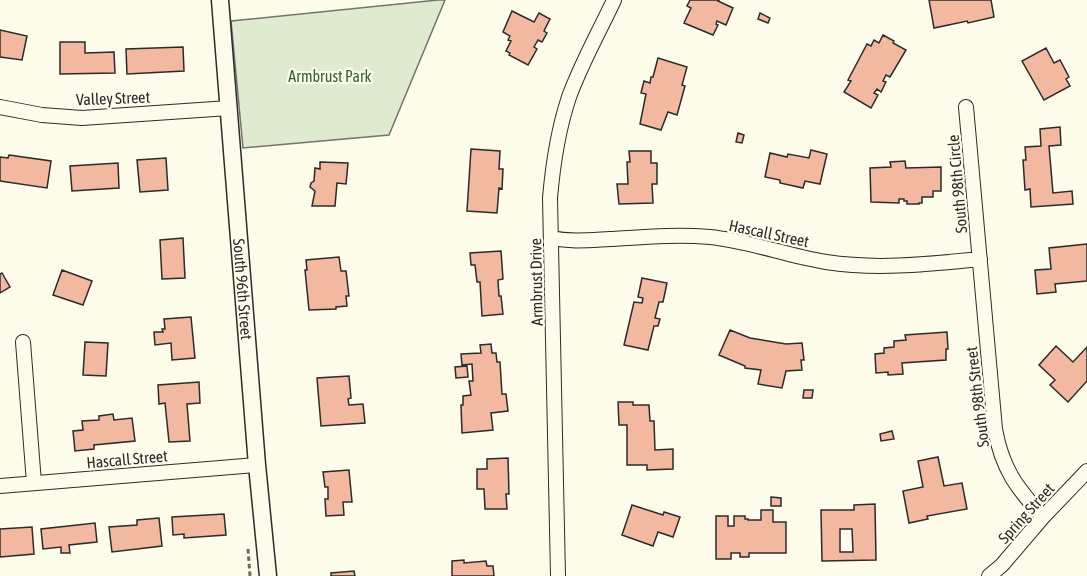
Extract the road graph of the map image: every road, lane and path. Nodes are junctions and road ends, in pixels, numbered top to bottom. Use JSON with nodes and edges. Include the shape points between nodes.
{"nodes":[{"id":1,"x":220,"y":0,"type":"edge"},
{"id":2,"x":614,"y":0,"type":"edge"},
{"id":3,"x":0,"y":107,"type":"edge"},
{"id":4,"x":966,"y":107,"type":"dead end"},
{"id":5,"x":229,"y":108,"type":"junction"},
{"id":6,"x":551,"y":238,"type":"junction"},
{"id":7,"x":980,"y":259,"type":"junction"},
{"id":8,"x":23,"y":342,"type":"dead end"},
{"id":9,"x":257,"y":465,"type":"junction"},
{"id":10,"x":1087,"y":471,"type":"edge"},
{"id":11,"x":34,"y":483,"type":"junction"},
{"id":12,"x":0,"y":486,"type":"edge"},
{"id":13,"x":1043,"y":517,"type":"junction"},
{"id":14,"x":268,"y":576,"type":"edge"},
{"id":15,"x":558,"y":576,"type":"edge"},
{"id":16,"x":988,"y":576,"type":"edge"}],
"edges":[{"from":1,"to":5,"type":"street","name":"South 96th Street"},
{"from":2,"to":6,"type":"street","name":"Armbrust Drive","via":[[574,87],[560,130],[550,198]]},
{"from":3,"to":5,"type":"street","name":"Valley Street","via":[[82,118]]},
{"from":4,"to":7,"type":"street","name":"South 98th Circle"},
{"from":5,"to":9,"type":"street","name":"South 96th Street"},
{"from":6,"to":7,"type":"street","name":"Hascall Street","via":[[576,241],[710,237],[864,267]]},
{"from":6,"to":15,"type":"street","name":"Armbrust Drive"},
{"from":7,"to":13,"type":"street","name":"South 98th Street","via":[[998,444],[1013,481]]},
{"from":8,"to":11,"type":"street"},
{"from":9,"to":11,"type":"street","name":"Hascall Street"},
{"from":9,"to":14,"type":"street","name":"South 96th Street"},
{"from":10,"to":13,"type":"street","name":"Spring Street"},
{"from":11,"to":12,"type":"street","name":"Hascall Street"},
{"from":13,"to":16,"type":"street","name":"Spring Street"}]}
